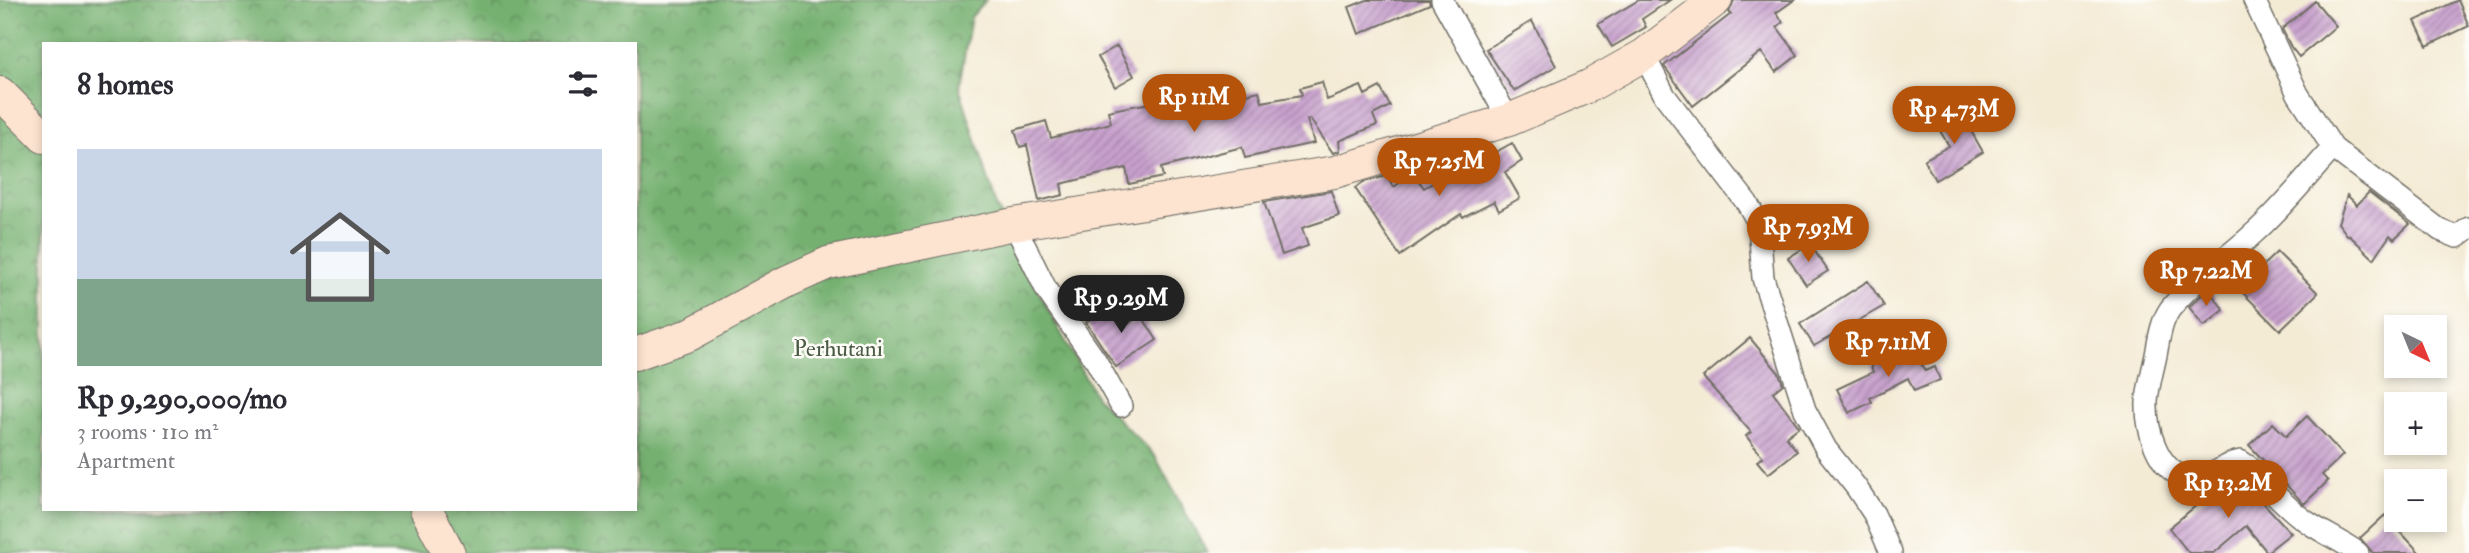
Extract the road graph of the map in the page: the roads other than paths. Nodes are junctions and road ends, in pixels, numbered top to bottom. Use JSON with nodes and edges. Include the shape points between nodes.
{"nodes":[{"id":1,"x":1442,"y":0,"type":"edge"},
{"id":2,"x":1716,"y":0,"type":"edge"},
{"id":3,"x":2254,"y":0,"type":"edge"},
{"id":4,"x":1644,"y":55,"type":"junction"},
{"id":5,"x":0,"y":93,"type":"edge"},
{"id":6,"x":1509,"y":120,"type":"junction"},
{"id":7,"x":42,"y":135,"type":"edge"},
{"id":8,"x":2333,"y":148,"type":"junction"},
{"id":9,"x":1014,"y":224,"type":"junction"},
{"id":10,"x":2469,"y":228,"type":"edge"},
{"id":11,"x":637,"y":353,"type":"edge"},
{"id":12,"x":1121,"y":406,"type":"dead end"},
{"id":13,"x":427,"y":511,"type":"edge"},
{"id":14,"x":449,"y":553,"type":"edge"},
{"id":15,"x":1891,"y":553,"type":"edge"},
{"id":16,"x":2358,"y":553,"type":"edge"}],
"edges":[{"from":1,"to":6,"type":"street"},
{"from":2,"to":4,"type":"street"},
{"from":3,"to":8,"type":"street","via":[[2298,94]]},
{"from":4,"to":6,"type":"street","via":[[1588,86]]},
{"from":4,"to":15,"type":"street","via":[[1665,96],[1759,224],[1763,278],[1805,410],[1826,450],[1874,514]]},
{"from":5,"to":7,"type":"street"},
{"from":6,"to":9,"type":"street","via":[[1335,172]]},
{"from":8,"to":10,"type":"street","via":[[2440,230],[2457,237]]},
{"from":8,"to":16,"type":"street","via":[[2255,233],[2169,311],[2160,332],[2147,401],[2153,440],[2164,462],[2176,473],[2204,478],[2240,461],[2305,521]]},
{"from":9,"to":11,"type":"street","via":[[828,263],[689,335]]},
{"from":9,"to":12,"type":"street","via":[[1047,291]]},
{"from":13,"to":14,"type":"street"}]}
